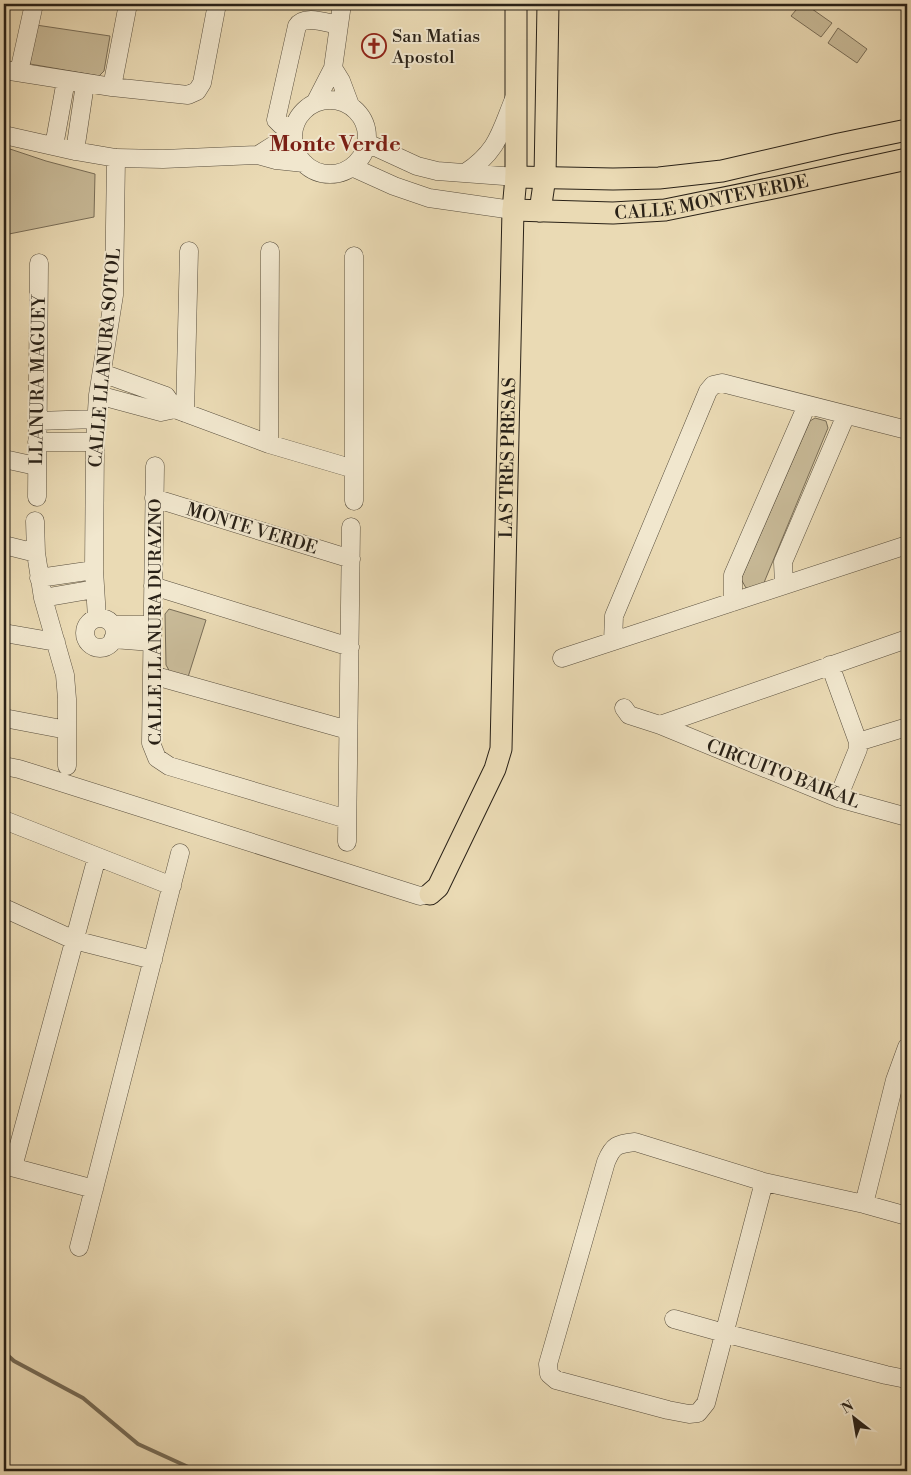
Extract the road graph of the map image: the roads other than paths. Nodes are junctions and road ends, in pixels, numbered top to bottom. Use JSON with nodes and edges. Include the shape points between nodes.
{"nodes":[{"id":1,"x":34,"y":4,"type":"edge"},
{"id":2,"x":128,"y":4,"type":"edge"},
{"id":3,"x":217,"y":4,"type":"edge"},
{"id":4,"x":342,"y":4,"type":"edge"},
{"id":5,"x":516,"y":4,"type":"edge"},
{"id":6,"x":548,"y":4,"type":"edge"},
{"id":7,"x":339,"y":25,"type":"junction"},
{"id":8,"x":333,"y":68,"type":"junction"},
{"id":9,"x":12,"y":71,"type":"edge"},
{"id":10,"x":66,"y":80,"type":"junction"},
{"id":11,"x":85,"y":84,"type":"junction"},
{"id":12,"x":112,"y":87,"type":"junction"},
{"id":13,"x":516,"y":94,"type":"junction"},
{"id":14,"x":314,"y":103,"type":"junction"},
{"id":15,"x":350,"y":105,"type":"junction"},
{"id":16,"x":907,"y":130,"type":"edge"},
{"id":17,"x":294,"y":131,"type":"junction"},
{"id":18,"x":4,"y":134,"type":"edge"},
{"id":19,"x":367,"y":143,"type":"junction"},
{"id":20,"x":54,"y":146,"type":"junction"},
{"id":21,"x":75,"y":151,"type":"junction"},
{"id":22,"x":258,"y":155,"type":"junction"},
{"id":23,"x":116,"y":158,"type":"junction"},
{"id":24,"x":907,"y":159,"type":"edge"},
{"id":25,"x":404,"y":161,"type":"junction"},
{"id":26,"x":304,"y":163,"type":"junction"},
{"id":27,"x":352,"y":167,"type":"junction"},
{"id":28,"x":465,"y":173,"type":"junction"},
{"id":29,"x":516,"y":177,"type":"junction"},
{"id":30,"x":544,"y":177,"type":"junction"},
{"id":31,"x":394,"y":186,"type":"junction"},
{"id":32,"x":513,"y":210,"type":"junction"},
{"id":33,"x":540,"y":211,"type":"junction"},
{"id":34,"x":189,"y":251,"type":"dead end"},
{"id":35,"x":270,"y":251,"type":"dead end"},
{"id":36,"x":354,"y":256,"type":"dead end"},
{"id":37,"x":39,"y":263,"type":"dead end"},
{"id":38,"x":102,"y":372,"type":"junction"},
{"id":39,"x":98,"y":395,"type":"junction"},
{"id":40,"x":807,"y":405,"type":"junction"},
{"id":41,"x":180,"y":411,"type":"junction"},
{"id":42,"x":846,"y":415,"type":"junction"},
{"id":43,"x":96,"y":419,"type":"junction"},
{"id":44,"x":37,"y":421,"type":"junction"},
{"id":45,"x":907,"y":430,"type":"edge"},
{"id":46,"x":37,"y":442,"type":"junction"},
{"id":47,"x":95,"y":442,"type":"junction"},
{"id":48,"x":269,"y":444,"type":"junction"},
{"id":49,"x":4,"y":459,"type":"edge"},
{"id":50,"x":36,"y":466,"type":"junction"},
{"id":51,"x":155,"y":466,"type":"dead end"},
{"id":52,"x":354,"y":469,"type":"junction"},
{"id":53,"x":37,"y":497,"type":"dead end"},
{"id":54,"x":154,"y":498,"type":"junction"},
{"id":55,"x":354,"y":501,"type":"dead end"},
{"id":56,"x":35,"y":521,"type":"dead end"},
{"id":57,"x":351,"y":527,"type":"dead end"},
{"id":58,"x":4,"y":545,"type":"edge"},
{"id":59,"x":907,"y":545,"type":"edge"},
{"id":60,"x":36,"y":553,"type":"junction"},
{"id":61,"x":351,"y":559,"type":"junction"},
{"id":62,"x":94,"y":570,"type":"junction"},
{"id":63,"x":39,"y":578,"type":"junction"},
{"id":64,"x":784,"y":585,"type":"junction"},
{"id":65,"x":153,"y":586,"type":"junction"},
{"id":66,"x":95,"y":590,"type":"junction"},
{"id":67,"x":43,"y":598,"type":"junction"},
{"id":68,"x":733,"y":602,"type":"junction"},
{"id":69,"x":4,"y":633,"type":"edge"},
{"id":70,"x":152,"y":634,"type":"junction"},
{"id":71,"x":907,"y":639,"type":"edge"},
{"id":72,"x":613,"y":641,"type":"junction"},
{"id":73,"x":56,"y":642,"type":"junction"},
{"id":74,"x":350,"y":647,"type":"junction"},
{"id":75,"x":562,"y":658,"type":"dead end"},
{"id":76,"x":830,"y":665,"type":"junction"},
{"id":77,"x":152,"y":675,"type":"junction"},
{"id":78,"x":624,"y":708,"type":"dead end"},
{"id":79,"x":4,"y":718,"type":"edge"},
{"id":80,"x":660,"y":725,"type":"junction"},
{"id":81,"x":907,"y":727,"type":"edge"},
{"id":82,"x":67,"y":730,"type":"junction"},
{"id":83,"x":348,"y":730,"type":"junction"},
{"id":84,"x":858,"y":742,"type":"junction"},
{"id":85,"x":4,"y":766,"type":"edge"},
{"id":86,"x":67,"y":766,"type":"dead end"},
{"id":87,"x":838,"y":798,"type":"junction"},
{"id":88,"x":907,"y":817,"type":"edge"},
{"id":89,"x":346,"y":819,"type":"junction"},
{"id":90,"x":4,"y":820,"type":"edge"},
{"id":91,"x":347,"y":842,"type":"dead end"},
{"id":92,"x":180,"y":853,"type":"dead end"},
{"id":93,"x":97,"y":857,"type":"junction"},
{"id":94,"x":172,"y":886,"type":"junction"},
{"id":95,"x":430,"y":894,"type":"joint"},
{"id":96,"x":4,"y":908,"type":"edge"},
{"id":97,"x":74,"y":940,"type":"junction"},
{"id":98,"x":153,"y":960,"type":"junction"},
{"id":99,"x":907,"y":1047,"type":"edge"},
{"id":100,"x":8,"y":1166,"type":"edge"},
{"id":101,"x":764,"y":1182,"type":"junction"},
{"id":102,"x":94,"y":1189,"type":"junction"},
{"id":103,"x":864,"y":1204,"type":"junction"},
{"id":104,"x":907,"y":1216,"type":"edge"},
{"id":105,"x":79,"y":1248,"type":"dead end"},
{"id":106,"x":674,"y":1319,"type":"dead end"},
{"id":107,"x":724,"y":1333,"type":"junction"},
{"id":108,"x":907,"y":1376,"type":"edge"}],
"edges":[{"from":1,"to":9,"type":"street"},
{"from":2,"to":12,"type":"street"},
{"from":3,"to":12,"type":"street","via":[[202,83],[197,91],[188,95]]},
{"from":4,"to":7,"type":"street"},
{"from":5,"to":13,"type":"main road","name":"LAS TRES PRESAS"},
{"from":6,"to":30,"type":"main road"},
{"from":7,"to":8,"type":"street"},
{"from":7,"to":17,"type":"street","via":[[305,20],[297,26],[276,120],[281,126]]},
{"from":8,"to":14,"type":"street"},
{"from":8,"to":15,"type":"street"},
{"from":9,"to":10,"type":"street"},
{"from":10,"to":11,"type":"street"},
{"from":10,"to":20,"type":"street"},
{"from":11,"to":12,"type":"street"},
{"from":11,"to":21,"type":"street"},
{"from":13,"to":28,"type":"street","via":[[491,152]]},
{"from":13,"to":29,"type":"main road","name":"LAS TRES PRESAS"},
{"from":14,"to":15,"type":"street","via":[[338,100]]},
{"from":14,"to":17,"type":"street","via":[[299,117]]},
{"from":15,"to":19,"type":"street","via":[[364,122]]},
{"from":16,"to":30,"type":"main road","name":"CALLE MONTEVERDE","via":[[722,170],[658,178]]},
{"from":17,"to":22,"type":"street"},
{"from":17,"to":26,"type":"street","via":[[294,146]]},
{"from":18,"to":20,"type":"street"},
{"from":19,"to":25,"type":"street"},
{"from":19,"to":27,"type":"street"},
{"from":20,"to":21,"type":"street"},
{"from":21,"to":23,"type":"street"},
{"from":22,"to":23,"type":"street"},
{"from":22,"to":26,"type":"street"},
{"from":23,"to":38,"type":"street","name":"CALLE LLANURA SOTOL","via":[[114,296]]},
{"from":24,"to":33,"type":"main road","name":"CALLE MONTEVERDE","via":[[665,210],[613,213]]},
{"from":25,"to":28,"type":"street","via":[[437,171]]},
{"from":25,"to":31,"type":"street"},
{"from":26,"to":27,"type":"street","via":[[322,173],[332,174]]},
{"from":27,"to":31,"type":"street"},
{"from":28,"to":29,"type":"street"},
{"from":29,"to":30,"type":"main road","name":"CALLE MONTEVERDE"},
{"from":29,"to":32,"type":"main road","name":"LAS TRES PRESAS"},
{"from":30,"to":33,"type":"main road"},
{"from":31,"to":32,"type":"street","via":[[429,198]]},
{"from":32,"to":33,"type":"main road","name":"CALLE MONTEVERDE"},
{"from":32,"to":95,"type":"main road","name":"LAS TRES PRESAS","via":[[501,749],[438,886]]},
{"from":34,"to":41,"type":"street"},
{"from":35,"to":48,"type":"street"},
{"from":36,"to":52,"type":"street"},
{"from":37,"to":44,"type":"street","name":"LLANURA MAGUEY"},
{"from":38,"to":39,"type":"street","name":"CALLE LLANURA SOTOL"},
{"from":38,"to":41,"type":"street","via":[[166,396]]},
{"from":39,"to":41,"type":"street","via":[[161,412]]},
{"from":39,"to":43,"type":"street","name":"CALLE LLANURA SOTOL"},
{"from":40,"to":42,"type":"street"},
{"from":40,"to":68,"type":"street","via":[[733,575]]},
{"from":40,"to":72,"type":"street","via":[[722,384],[713,385],[708,391],[614,616]]},
{"from":41,"to":48,"type":"street"},
{"from":42,"to":45,"type":"street"},
{"from":42,"to":64,"type":"street","via":[[783,562]]},
{"from":43,"to":44,"type":"street"},
{"from":43,"to":47,"type":"street","name":"CALLE LLANURA SOTOL"},
{"from":44,"to":46,"type":"street","name":"LLANURA MAGUEY"},
{"from":46,"to":47,"type":"street"},
{"from":46,"to":50,"type":"street","name":"LLANURA MAGUEY"},
{"from":47,"to":62,"type":"street","name":"CALLE LLANURA SOTOL"},
{"from":48,"to":52,"type":"street"},
{"from":49,"to":50,"type":"street"},
{"from":50,"to":53,"type":"street","name":"LLANURA MAGUEY"},
{"from":51,"to":54,"type":"street","name":"CALLE LLANURA DURAZNO"},
{"from":52,"to":55,"type":"street"},
{"from":54,"to":61,"type":"street","name":"MONTE VERDE"},
{"from":54,"to":65,"type":"street","name":"CALLE LLANURA DURAZNO"},
{"from":56,"to":60,"type":"street"},
{"from":57,"to":61,"type":"street"},
{"from":58,"to":60,"type":"street"},
{"from":59,"to":64,"type":"street"},
{"from":60,"to":63,"type":"street"},
{"from":61,"to":74,"type":"street"},
{"from":62,"to":63,"type":"street"},
{"from":62,"to":66,"type":"street","name":"CALLE LLANURA SOTOL"},
{"from":63,"to":67,"type":"street"},
{"from":64,"to":68,"type":"street"},
{"from":65,"to":70,"type":"street","name":"CALLE LLANURA DURAZNO"},
{"from":65,"to":74,"type":"street"},
{"from":66,"to":67,"type":"street"},
{"from":66,"to":70,"type":"street","name":"CALLE LLANURA SOTOL","via":[[108,627]]},
{"from":67,"to":73,"type":"street"},
{"from":68,"to":72,"type":"street"},
{"from":69,"to":73,"type":"street"},
{"from":70,"to":77,"type":"street","name":"CALLE LLANURA DURAZNO"},
{"from":71,"to":76,"type":"street","name":"CIRCUITO BAIKAL"},
{"from":72,"to":75,"type":"street"},
{"from":73,"to":82,"type":"street","via":[[65,675]]},
{"from":74,"to":83,"type":"street"},
{"from":76,"to":80,"type":"street","name":"CIRCUITO BAIKAL"},
{"from":76,"to":84,"type":"street"},
{"from":77,"to":83,"type":"street"},
{"from":77,"to":89,"type":"street","name":"CALLE LLANURA DURAZNO","via":[[151,743],[157,758],[169,766]]},
{"from":78,"to":80,"type":"street","name":"CIRCUITO BAIKAL","via":[[629,715]]},
{"from":79,"to":82,"type":"street"},
{"from":80,"to":87,"type":"street","name":"CIRCUITO BAIKAL"},
{"from":81,"to":84,"type":"street"},
{"from":82,"to":86,"type":"street"},
{"from":83,"to":89,"type":"street"},
{"from":84,"to":87,"type":"street","via":[[858,750]]},
{"from":85,"to":95,"type":"street","via":[[420,896]]},
{"from":87,"to":88,"type":"street","name":"CIRCUITO BAIKAL"},
{"from":89,"to":91,"type":"street"},
{"from":90,"to":93,"type":"street"},
{"from":92,"to":94,"type":"street"},
{"from":93,"to":94,"type":"street"},
{"from":93,"to":97,"type":"street"},
{"from":94,"to":98,"type":"street"},
{"from":96,"to":97,"type":"street"},
{"from":97,"to":98,"type":"street"},
{"from":97,"to":100,"type":"street"},
{"from":98,"to":102,"type":"street"},
{"from":99,"to":103,"type":"street","via":[[895,1080]]},
{"from":100,"to":102,"type":"street"},
{"from":101,"to":103,"type":"street"},
{"from":101,"to":107,"type":"street"},
{"from":101,"to":107,"type":"street","via":[[635,1142],[618,1144],[606,1162],[548,1370],[556,1380],[692,1415],[706,1403]]},
{"from":102,"to":105,"type":"street"},
{"from":103,"to":104,"type":"street"},
{"from":106,"to":107,"type":"street"},
{"from":107,"to":108,"type":"street","via":[[886,1375]]}]}
